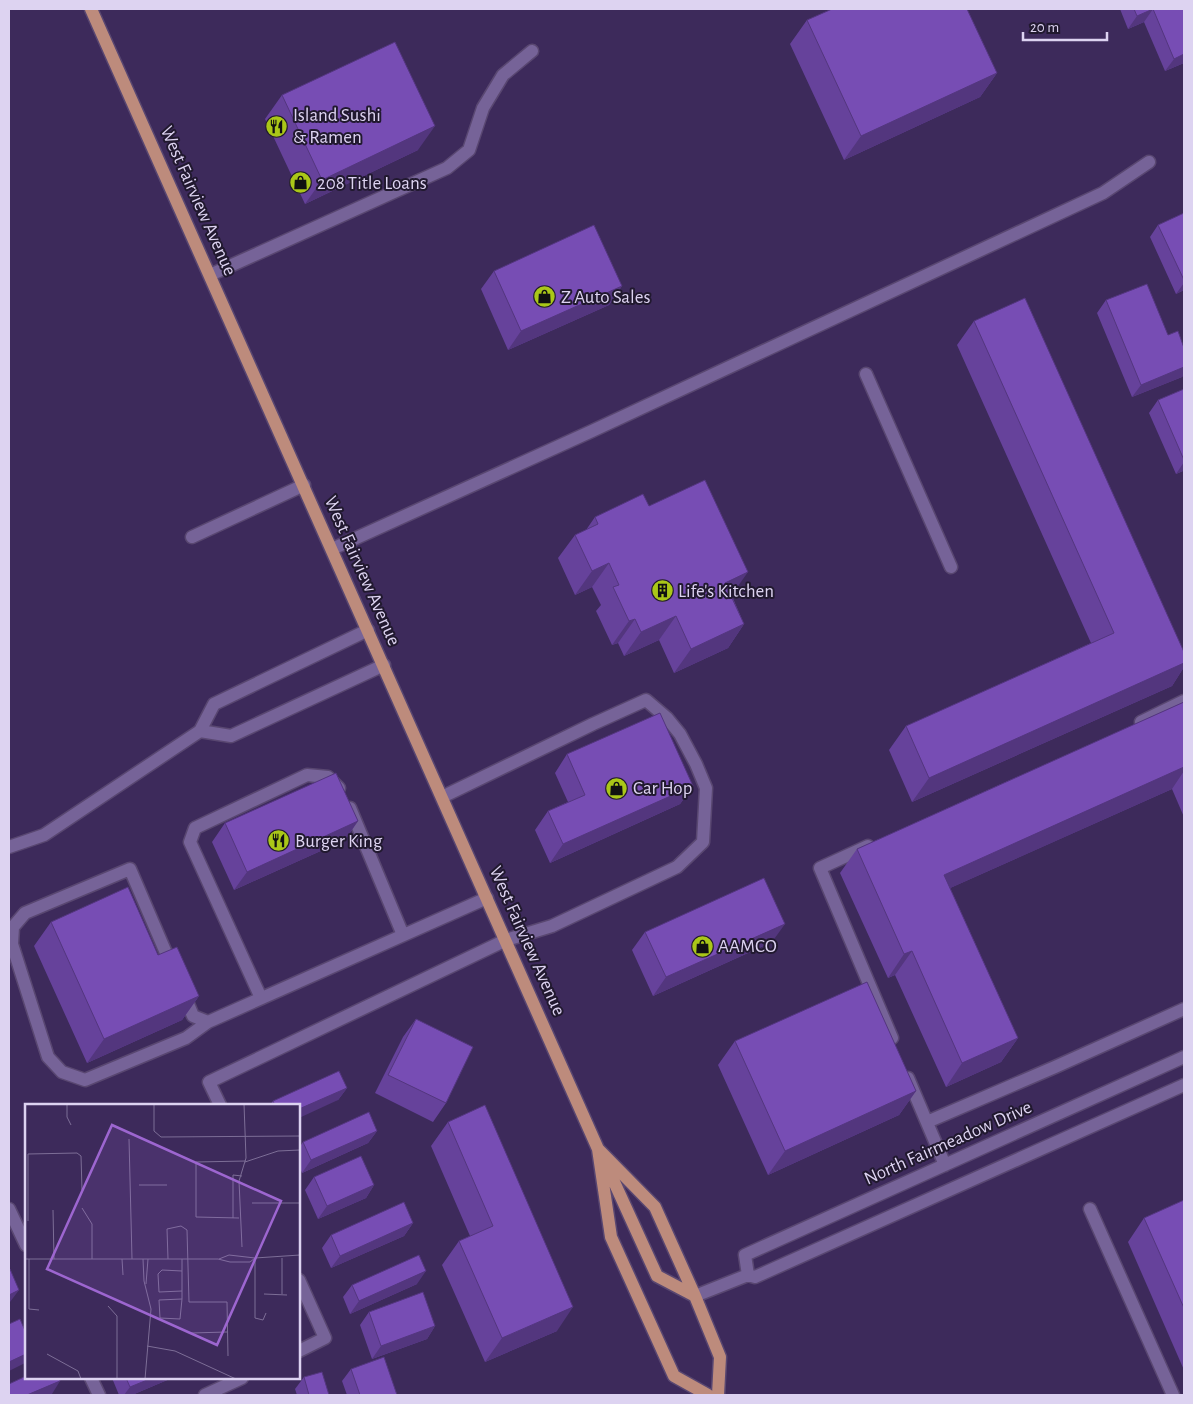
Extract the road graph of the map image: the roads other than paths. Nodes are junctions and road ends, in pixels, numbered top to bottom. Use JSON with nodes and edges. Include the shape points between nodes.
{"nodes":[{"id":1,"x":92,"y":9,"type":"edge"},
{"id":2,"x":532,"y":51,"type":"dead end"},
{"id":3,"x":1148,"y":162,"type":"dead end"},
{"id":4,"x":210,"y":276,"type":"junction"},
{"id":5,"x":866,"y":374,"type":"dead end"},
{"id":6,"x":304,"y":485,"type":"junction"},
{"id":7,"x":192,"y":537,"type":"dead end"},
{"id":8,"x":332,"y":549,"type":"junction"},
{"id":9,"x":951,"y":567,"type":"dead end"},
{"id":10,"x":368,"y":630,"type":"junction"},
{"id":11,"x":384,"y":665,"type":"junction"},
{"id":12,"x":1184,"y":701,"type":"edge"},
{"id":13,"x":1127,"y":728,"type":"edge"},
{"id":14,"x":200,"y":731,"type":"junction"},
{"id":15,"x":442,"y":797,"type":"junction"},
{"id":16,"x":882,"y":840,"type":"edge"},
{"id":17,"x":9,"y":847,"type":"edge"},
{"id":18,"x":487,"y":898,"type":"junction"},
{"id":19,"x":404,"y":934,"type":"junction"},
{"id":20,"x":506,"y":940,"type":"junction"},
{"id":21,"x":261,"y":998,"type":"junction"},
{"id":22,"x":1184,"y":1009,"type":"edge"},
{"id":23,"x":208,"y":1022,"type":"junction"},
{"id":24,"x":896,"y":1050,"type":"edge"},
{"id":25,"x":1184,"y":1057,"type":"edge"},
{"id":26,"x":904,"y":1068,"type":"edge"},
{"id":27,"x":1184,"y":1085,"type":"edge"},
{"id":28,"x":220,"y":1104,"type":"edge"},
{"id":29,"x":927,"y":1122,"type":"junction"},
{"id":30,"x":598,"y":1149,"type":"junction"},
{"id":31,"x":945,"y":1165,"type":"junction"},
{"id":32,"x":9,"y":1209,"type":"edge"},
{"id":33,"x":1090,"y":1209,"type":"dead end"},
{"id":34,"x":25,"y":1243,"type":"edge"},
{"id":35,"x":748,"y":1275,"type":"junction"},
{"id":36,"x":300,"y":1282,"type":"edge"},
{"id":37,"x":695,"y":1296,"type":"junction"},
{"id":38,"x":300,"y":1350,"type":"edge"},
{"id":39,"x":91,"y":1379,"type":"edge"},
{"id":40,"x":240,"y":1379,"type":"edge"},
{"id":41,"x":99,"y":1395,"type":"edge"},
{"id":42,"x":205,"y":1395,"type":"edge"},
{"id":43,"x":708,"y":1395,"type":"edge"},
{"id":44,"x":718,"y":1395,"type":"edge"},
{"id":45,"x":1173,"y":1395,"type":"edge"}],
"edges":[{"from":1,"to":4,"type":"main road","name":"West Fairview Avenue"},
{"from":2,"to":4,"type":"street","via":[[503,74],[483,108],[469,150],[447,168]]},
{"from":3,"to":8,"type":"street","via":[[1103,194]]},
{"from":4,"to":6,"type":"main road","name":"West Fairview Avenue"},
{"from":5,"to":9,"type":"street"},
{"from":6,"to":7,"type":"street"},
{"from":6,"to":8,"type":"main road","name":"West Fairview Avenue"},
{"from":8,"to":10,"type":"main road","name":"West Fairview Avenue"},
{"from":10,"to":11,"type":"main road","name":"West Fairview Avenue"},
{"from":10,"to":14,"type":"street","via":[[214,704]]},
{"from":11,"to":14,"type":"street","via":[[231,736]]},
{"from":11,"to":15,"type":"main road","name":"West Fairview Avenue"},
{"from":12,"to":13,"type":"street"},
{"from":14,"to":17,"type":"street","via":[[44,835]]},
{"from":15,"to":18,"type":"main road","name":"West Fairview Avenue"},
{"from":15,"to":20,"type":"street","via":[[646,700],[680,734],[696,764],[706,788],[702,842],[677,868],[552,926]]},
{"from":16,"to":24,"type":"street","via":[[820,868]]},
{"from":18,"to":19,"type":"street"},
{"from":18,"to":20,"type":"main road","name":"West Fairview Avenue"},
{"from":19,"to":21,"type":"street"},
{"from":19,"to":21,"type":"street","via":[[344,794],[328,777],[307,775],[195,828],[190,842]]},
{"from":20,"to":28,"type":"street","via":[[209,1082]]},
{"from":20,"to":30,"type":"main road","name":"West Fairview Avenue"},
{"from":21,"to":23,"type":"street"},
{"from":22,"to":29,"type":"street"},
{"from":23,"to":23,"type":"street","via":[[193,1016],[130,869],[25,913],[13,927],[12,944],[48,1057],[62,1072],[85,1080],[186,1038]]},
{"from":25,"to":31,"type":"street","name":"North Fairmeadow Drive"},
{"from":26,"to":29,"type":"street"},
{"from":27,"to":35,"type":"street","via":[[755,1277]]},
{"from":29,"to":31,"type":"street"},
{"from":30,"to":37,"type":"main road","name":"West Fairview Avenue","via":[[656,1207]]},
{"from":30,"to":37,"type":"main road","via":[[657,1276]]},
{"from":30,"to":43,"type":"main road","name":"West Fairview Avenue","via":[[611,1237],[674,1376]]},
{"from":31,"to":35,"type":"street","name":"North Fairmeadow Drive","via":[[745,1255]]},
{"from":32,"to":34,"type":"street"},
{"from":33,"to":45,"type":"street"},
{"from":35,"to":37,"type":"street"},
{"from":36,"to":38,"type":"street","via":[[325,1338]]},
{"from":37,"to":44,"type":"main road","name":"West Fairview Avenue","via":[[720,1357]]},
{"from":39,"to":41,"type":"street"},
{"from":40,"to":42,"type":"street"}]}
